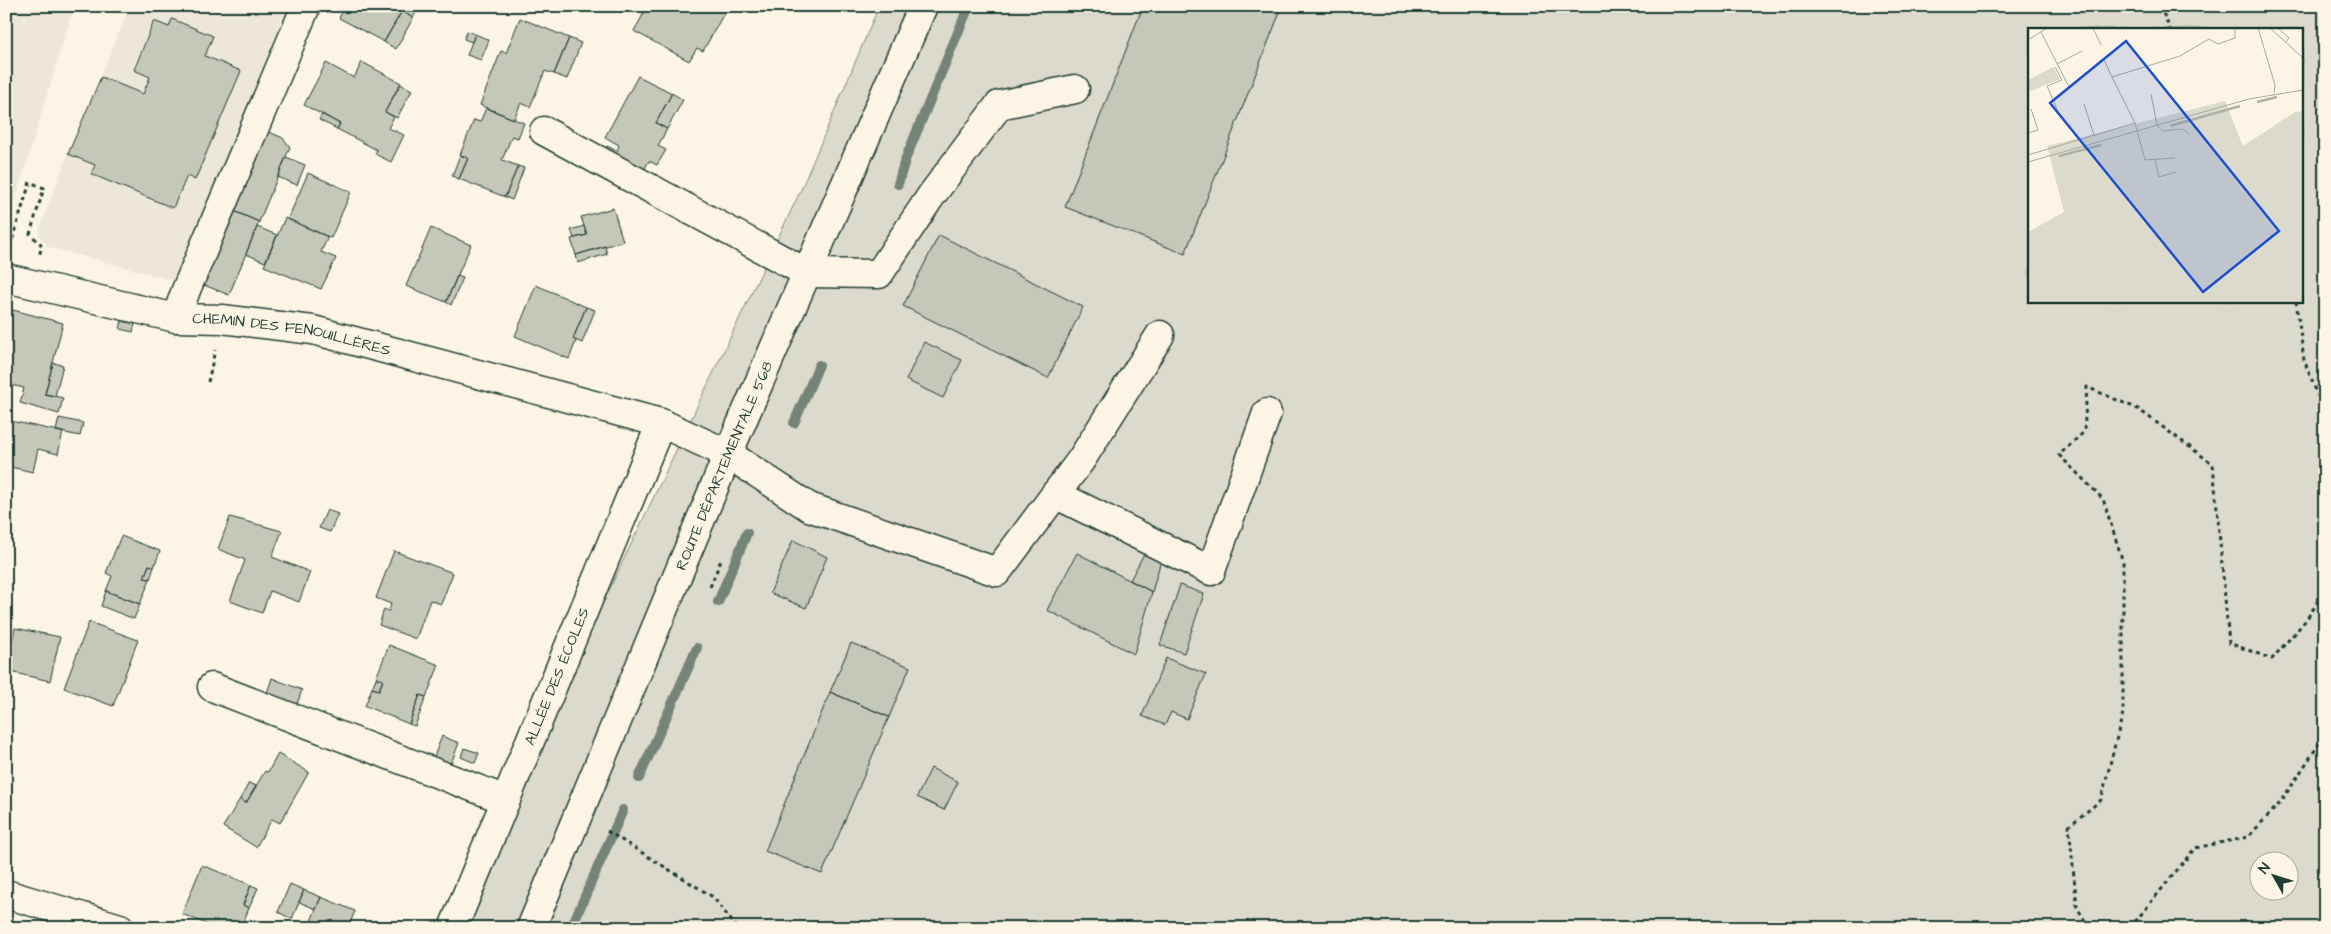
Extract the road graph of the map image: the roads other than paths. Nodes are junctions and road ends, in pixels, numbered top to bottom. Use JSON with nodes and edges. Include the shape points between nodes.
{"nodes":[{"id":1,"x":306,"y":6,"type":"edge"},
{"id":2,"x":923,"y":6,"type":"edge"},
{"id":3,"x":1075,"y":89,"type":"dead end"},
{"id":4,"x":544,"y":131,"type":"dead end"},
{"id":5,"x":807,"y":273,"type":"junction"},
{"id":6,"x":6,"y":278,"type":"edge"},
{"id":7,"x":176,"y":318,"type":"junction"},
{"id":8,"x":1160,"y":335,"type":"dead end"},
{"id":9,"x":1267,"y":413,"type":"dead end"},
{"id":10,"x":661,"y":423,"type":"junction"},
{"id":11,"x":728,"y":454,"type":"junction"},
{"id":12,"x":1056,"y":494,"type":"junction"},
{"id":13,"x":212,"y":687,"type":"dead end"},
{"id":14,"x":506,"y":800,"type":"junction"},
{"id":15,"x":6,"y":894,"type":"edge"},
{"id":16,"x":120,"y":928,"type":"edge"},
{"id":17,"x":453,"y":928,"type":"edge"},
{"id":18,"x":531,"y":928,"type":"edge"}],
"edges":[{"from":1,"to":7,"type":"street","name":"CHEMIN DES FENOUILLÈRES"},
{"from":2,"to":5,"type":"street","name":"ROUTE DÉPARTEMENTALE 568"},
{"from":3,"to":5,"type":"street","via":[[999,105],[931,196],[879,274]]},
{"from":4,"to":5,"type":"street"},
{"from":5,"to":11,"type":"street","name":"ROUTE DÉPARTEMENTALE 568"},
{"from":6,"to":7,"type":"street"},
{"from":7,"to":10,"type":"street","name":"CHEMIN DES FENOUILLÈRES","via":[[222,319],[313,330]]},
{"from":8,"to":12,"type":"street"},
{"from":9,"to":12,"type":"street","via":[[1211,571]]},
{"from":10,"to":11,"type":"street","name":"CHEMIN DES FENOUILLÈRES"},
{"from":10,"to":14,"type":"street","name":"ALLÉE DES ÉCOLES"},
{"from":11,"to":12,"type":"street","name":"CHEMIN DES FENOUILLÈRES","via":[[809,507],[997,572]]},
{"from":11,"to":18,"type":"street","name":"ROUTE DÉPARTEMENTALE 568"},
{"from":13,"to":14,"type":"street"},
{"from":14,"to":17,"type":"street","name":"ALLÉE DES ÉCOLES"},
{"from":15,"to":16,"type":"street"}]}
